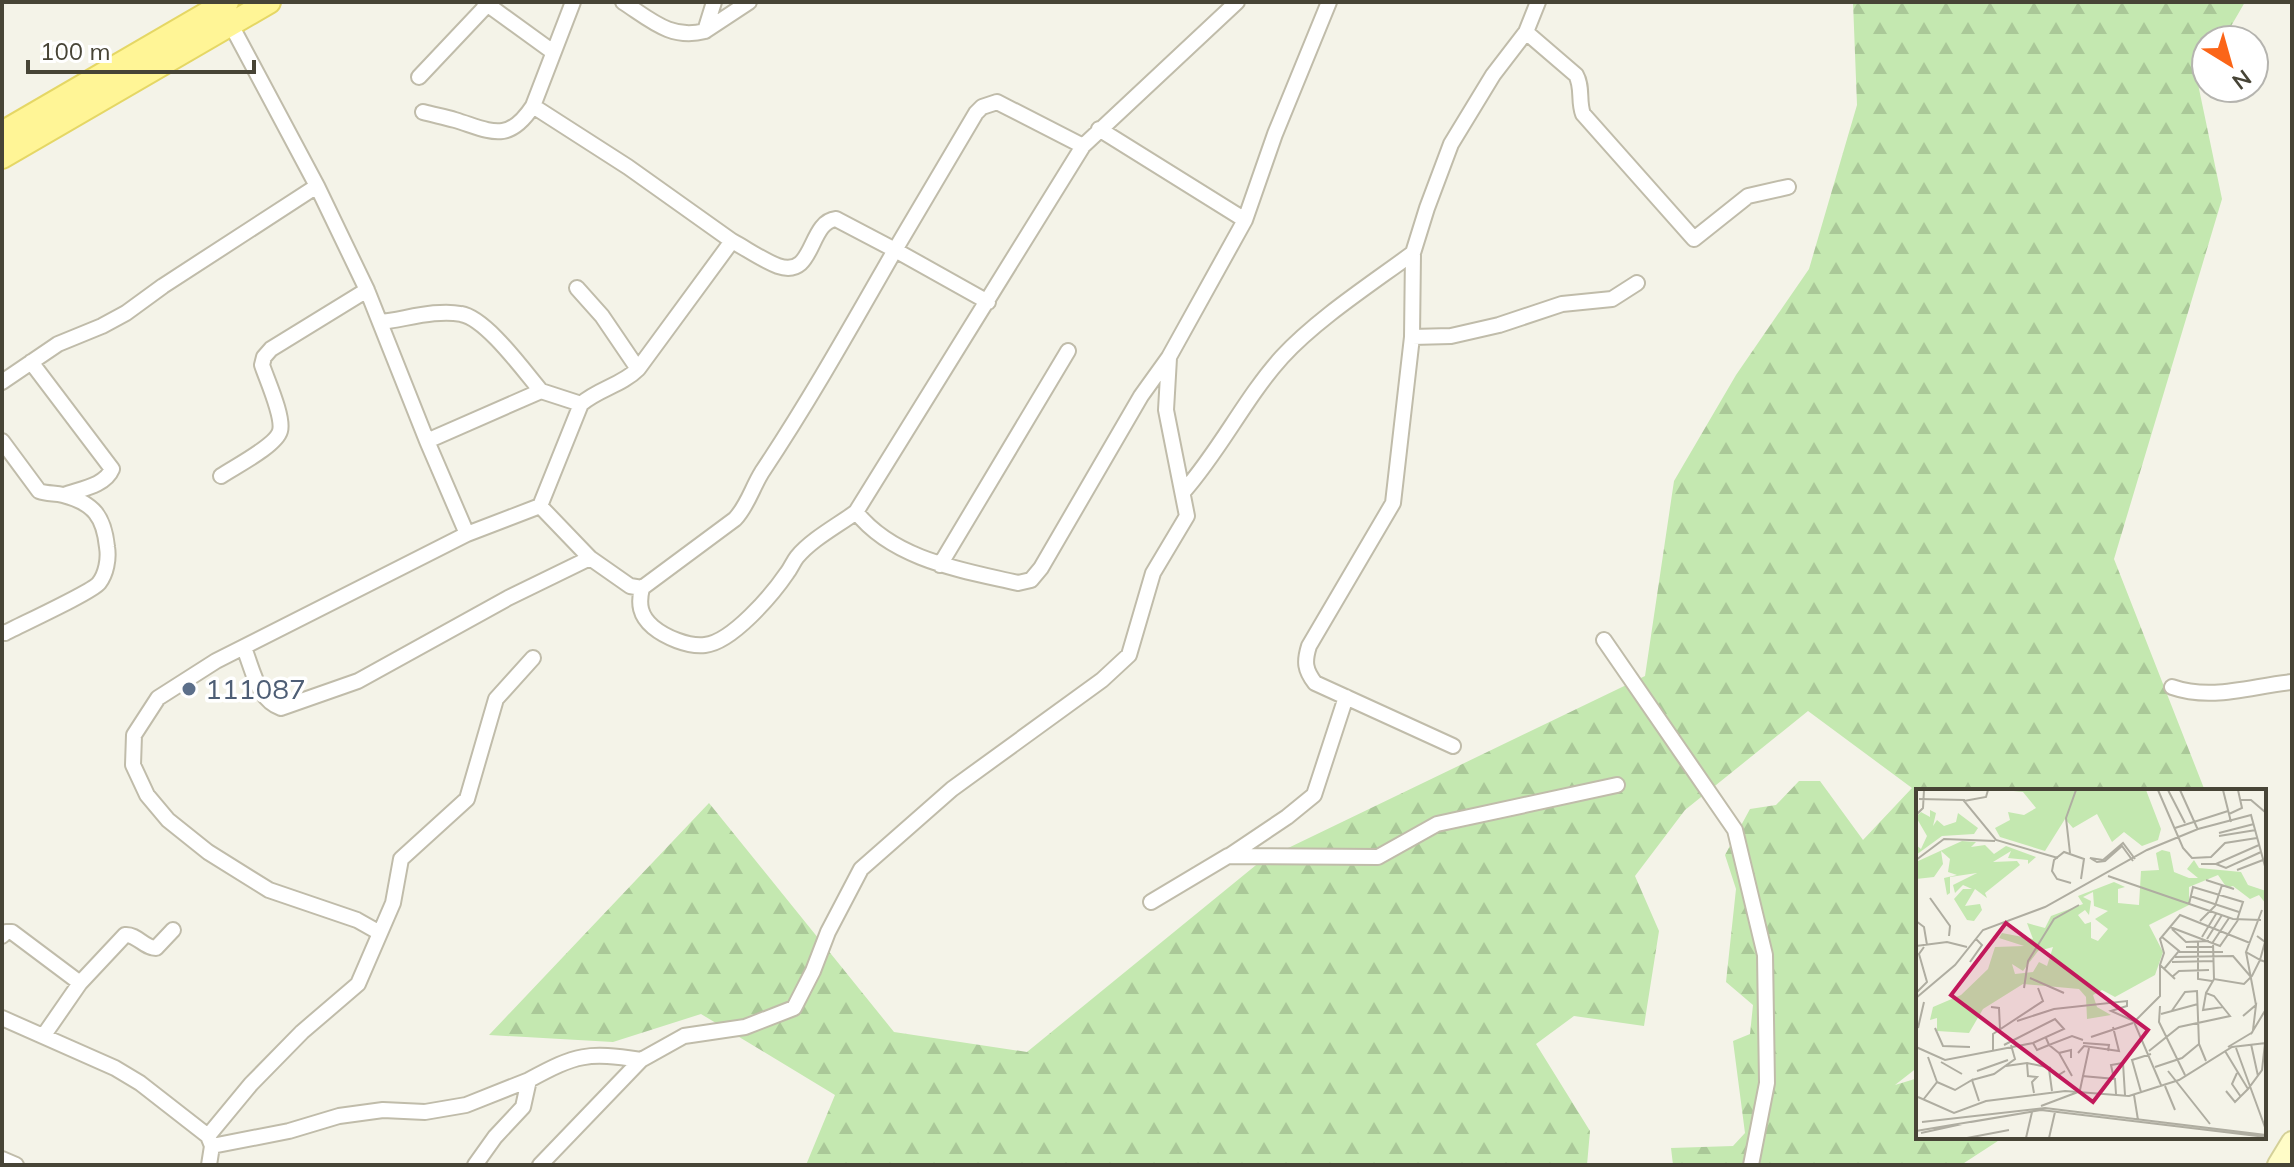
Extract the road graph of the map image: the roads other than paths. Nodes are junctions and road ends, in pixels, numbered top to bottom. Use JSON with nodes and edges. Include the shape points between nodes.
{"nodes":[{"id":1,"x":269,"y":2,"type":"edge"},
{"id":2,"x":573,"y":2,"type":"edge"},
{"id":3,"x":623,"y":2,"type":"edge"},
{"id":4,"x":714,"y":2,"type":"edge"},
{"id":5,"x":749,"y":2,"type":"edge"},
{"id":6,"x":1237,"y":2,"type":"edge"},
{"id":7,"x":1329,"y":2,"type":"edge"},
{"id":8,"x":1538,"y":2,"type":"edge"},
{"id":9,"x":486,"y":4,"type":"edge"},
{"id":10,"x":232,"y":9,"type":"edge"},
{"id":11,"x":705,"y":31,"type":"junction"},
{"id":12,"x":1526,"y":32,"type":"junction"},
{"id":13,"x":553,"y":52,"type":"junction"},
{"id":14,"x":419,"y":77,"type":"dead end"},
{"id":15,"x":533,"y":106,"type":"junction"},
{"id":16,"x":423,"y":112,"type":"dead end"},
{"id":17,"x":40,"y":124,"type":"junction"},
{"id":18,"x":3,"y":129,"type":"edge"},
{"id":19,"x":1099,"y":129,"type":"junction"},
{"id":20,"x":1083,"y":146,"type":"junction"},
{"id":21,"x":2,"y":157,"type":"edge"},
{"id":22,"x":317,"y":186,"type":"junction"},
{"id":23,"x":1788,"y":187,"type":"dead end"},
{"id":24,"x":1245,"y":220,"type":"junction"},
{"id":25,"x":732,"y":241,"type":"junction"},
{"id":26,"x":895,"y":250,"type":"junction"},
{"id":27,"x":1413,"y":253,"type":"junction"},
{"id":28,"x":1637,"y":283,"type":"dead end"},
{"id":29,"x":577,"y":288,"type":"dead end"},
{"id":30,"x":367,"y":290,"type":"junction"},
{"id":31,"x":988,"y":302,"type":"junction"},
{"id":32,"x":381,"y":322,"type":"junction"},
{"id":33,"x":1412,"y":337,"type":"junction"},
{"id":34,"x":1068,"y":351,"type":"dead end"},
{"id":35,"x":1169,"y":357,"type":"junction"},
{"id":36,"x":31,"y":362,"type":"junction"},
{"id":37,"x":638,"y":369,"type":"junction"},
{"id":38,"x":2,"y":382,"type":"edge"},
{"id":39,"x":541,"y":391,"type":"junction"},
{"id":40,"x":581,"y":404,"type":"junction"},
{"id":41,"x":2,"y":441,"type":"edge"},
{"id":42,"x":427,"y":441,"type":"junction"},
{"id":43,"x":221,"y":476,"type":"dead end"},
{"id":44,"x":1184,"y":491,"type":"junction"},
{"id":45,"x":64,"y":495,"type":"junction"},
{"id":46,"x":540,"y":506,"type":"junction"},
{"id":47,"x":856,"y":512,"type":"junction"},
{"id":48,"x":467,"y":534,"type":"junction"},
{"id":49,"x":590,"y":558,"type":"junction"},
{"id":50,"x":940,"y":565,"type":"junction"},
{"id":51,"x":642,"y":588,"type":"junction"},
{"id":52,"x":2,"y":632,"type":"edge"},
{"id":53,"x":1604,"y":640,"type":"dead end"},
{"id":54,"x":244,"y":648,"type":"junction"},
{"id":55,"x":533,"y":658,"type":"dead end"},
{"id":56,"x":2292,"y":682,"type":"edge"},
{"id":57,"x":2172,"y":687,"type":"dead end"},
{"id":58,"x":1346,"y":697,"type":"junction"},
{"id":59,"x":1453,"y":746,"type":"dead end"},
{"id":60,"x":1617,"y":785,"type":"dead end"},
{"id":61,"x":1228,"y":856,"type":"junction"},
{"id":62,"x":1151,"y":902,"type":"dead end"},
{"id":63,"x":173,"y":930,"type":"dead end"},
{"id":64,"x":380,"y":933,"type":"junction"},
{"id":65,"x":2,"y":936,"type":"edge"},
{"id":66,"x":80,"y":983,"type":"junction"},
{"id":67,"x":2,"y":1018,"type":"edge"},
{"id":68,"x":44,"y":1035,"type":"junction"},
{"id":69,"x":641,"y":1060,"type":"junction"},
{"id":70,"x":529,"y":1080,"type":"junction"},
{"id":71,"x":210,"y":1141,"type":"junction"},
{"id":72,"x":2292,"y":1142,"type":"edge"},
{"id":73,"x":2,"y":1159,"type":"edge"},
{"id":74,"x":16,"y":1165,"type":"edge"},
{"id":75,"x":209,"y":1165,"type":"edge"},
{"id":76,"x":475,"y":1165,"type":"edge"},
{"id":77,"x":540,"y":1165,"type":"edge"},
{"id":78,"x":1751,"y":1165,"type":"edge"},
{"id":79,"x":2278,"y":1165,"type":"edge"}],
"edges":[{"from":1,"to":10,"type":"main road"},
{"from":2,"to":13,"type":"street"},
{"from":3,"to":11,"type":"street","via":[[673,32]]},
{"from":4,"to":11,"type":"street"},
{"from":5,"to":11,"type":"street"},
{"from":6,"to":19,"type":"street"},
{"from":7,"to":24,"type":"street"},
{"from":8,"to":12,"type":"street"},
{"from":9,"to":13,"type":"street"},
{"from":9,"to":14,"type":"street"},
{"from":10,"to":17,"type":"main road"},
{"from":10,"to":22,"type":"street"},
{"from":12,"to":23,"type":"street","via":[[1576,75],[1583,114],[1694,239],[1748,196]]},
{"from":12,"to":27,"type":"street","via":[[1451,144]]},
{"from":13,"to":15,"type":"street"},
{"from":15,"to":16,"type":"street","via":[[523,121],[503,133]]},
{"from":15,"to":25,"type":"street"},
{"from":17,"to":18,"type":"main road"},
{"from":17,"to":21,"type":"main road"},
{"from":19,"to":20,"type":"street"},
{"from":19,"to":24,"type":"street"},
{"from":20,"to":26,"type":"street","via":[[997,102],[982,107]]},
{"from":20,"to":31,"type":"street"},
{"from":22,"to":30,"type":"street"},
{"from":22,"to":36,"type":"street","via":[[126,313]]},
{"from":24,"to":35,"type":"street"},
{"from":25,"to":26,"type":"street","via":[[790,268],[807,257],[820,225],[836,219]]},
{"from":25,"to":37,"type":"street"},
{"from":26,"to":31,"type":"street"},
{"from":26,"to":51,"type":"street","via":[[746,507]]},
{"from":27,"to":33,"type":"street"},
{"from":27,"to":44,"type":"street","via":[[1284,355]]},
{"from":28,"to":33,"type":"street","via":[[1612,299],[1562,304],[1451,336]]},
{"from":29,"to":37,"type":"street"},
{"from":30,"to":32,"type":"street"},
{"from":30,"to":43,"type":"street","via":[[264,357],[280,432],[272,443]]},
{"from":31,"to":47,"type":"street"},
{"from":32,"to":39,"type":"street","via":[[463,314],[488,331]]},
{"from":32,"to":42,"type":"street"},
{"from":33,"to":58,"type":"street","via":[[1393,503],[1304,661],[1315,683]]},
{"from":34,"to":50,"type":"street"},
{"from":35,"to":44,"type":"street","via":[[1166,410]]},
{"from":35,"to":50,"type":"street","via":[[1031,580],[1018,583]]},
{"from":36,"to":38,"type":"street"},
{"from":36,"to":45,"type":"street","via":[[112,469],[100,482]]},
{"from":37,"to":40,"type":"street"},
{"from":39,"to":40,"type":"street"},
{"from":39,"to":42,"type":"street"},
{"from":40,"to":46,"type":"street"},
{"from":41,"to":45,"type":"street","via":[[39,491]]},
{"from":42,"to":48,"type":"street"},
{"from":44,"to":69,"type":"street","via":[[1187,516],[1153,573],[1129,655],[952,789],[861,869],[794,1008],[745,1027],[684,1036]]},
{"from":45,"to":52,"type":"street","via":[[101,517],[106,568],[98,585]]},
{"from":46,"to":48,"type":"street"},
{"from":46,"to":49,"type":"street"},
{"from":47,"to":50,"type":"street","via":[[869,529]]},
{"from":47,"to":51,"type":"street","via":[[806,547],[756,610],[708,645],[677,640],[655,629],[644,619]]},
{"from":48,"to":54,"type":"street"},
{"from":49,"to":51,"type":"street","via":[[630,586]]},
{"from":49,"to":54,"type":"street","via":[[358,681],[281,708],[262,695]]},
{"from":53,"to":78,"type":"street","via":[[1735,830],[1765,955],[1767,1083]]},
{"from":54,"to":64,"type":"street","via":[[158,698],[145,715],[133,750],[142,785],[168,820],[269,890]]},
{"from":55,"to":64,"type":"street","via":[[496,699],[467,799],[401,859],[393,903]]},
{"from":56,"to":57,"type":"street","via":[[2212,694]]},
{"from":58,"to":59,"type":"street"},
{"from":58,"to":61,"type":"street","via":[[1314,795]]},
{"from":60,"to":61,"type":"street","via":[[1437,824],[1378,857]]},
{"from":61,"to":62,"type":"street"},
{"from":63,"to":66,"type":"street","via":[[152,949],[125,935]]},
{"from":64,"to":71,"type":"street","via":[[358,984],[251,1084]]},
{"from":65,"to":66,"type":"street","via":[[12,932]]},
{"from":66,"to":68,"type":"street"},
{"from":67,"to":68,"type":"street"},
{"from":68,"to":71,"type":"street","via":[[140,1083],[202,1129]]},
{"from":69,"to":70,"type":"street","via":[[600,1054],[567,1059]]},
{"from":69,"to":77,"type":"street"},
{"from":70,"to":71,"type":"street","via":[[466,1105],[339,1116],[289,1131]]},
{"from":70,"to":76,"type":"street","via":[[523,1107]]},
{"from":71,"to":75,"type":"street"},
{"from":72,"to":79,"type":"main road"},
{"from":73,"to":74,"type":"street"}]}
